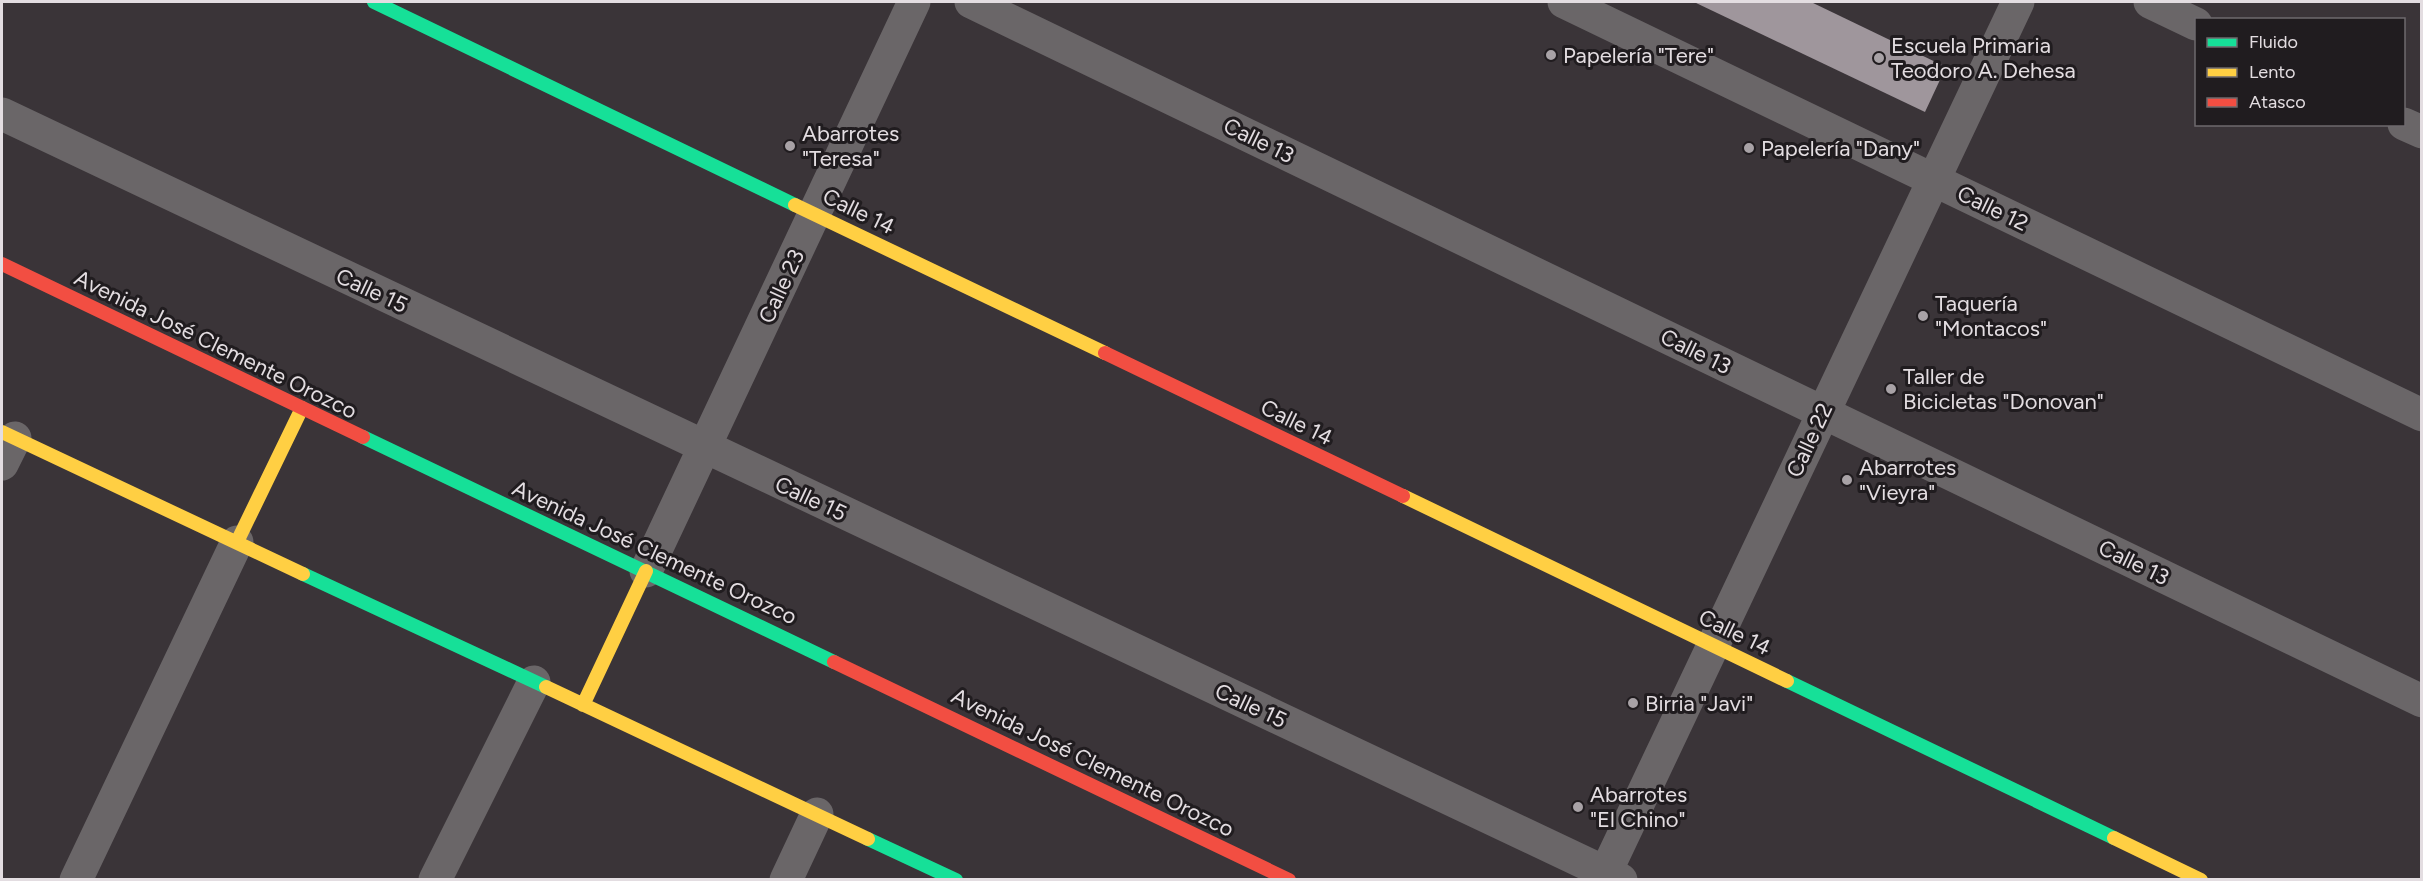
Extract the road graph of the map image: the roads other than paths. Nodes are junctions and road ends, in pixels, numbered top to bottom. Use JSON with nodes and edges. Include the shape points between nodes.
{"nodes":[{"id":1,"x":375,"y":2,"type":"edge"},
{"id":2,"x":914,"y":2,"type":"edge"},
{"id":3,"x":971,"y":2,"type":"edge"},
{"id":4,"x":1564,"y":2,"type":"edge"},
{"id":5,"x":2018,"y":2,"type":"edge"},
{"id":6,"x":2150,"y":2,"type":"edge"},
{"id":7,"x":2195,"y":24,"type":"edge"},
{"id":8,"x":2,"y":114,"type":"edge"},
{"id":9,"x":2405,"y":125,"type":"edge"},
{"id":10,"x":2421,"y":132,"type":"edge"},
{"id":11,"x":1933,"y":179,"type":"junction"},
{"id":12,"x":815,"y":213,"type":"junction"},
{"id":13,"x":2,"y":264,"type":"edge"},
{"id":14,"x":302,"y":408,"type":"junction"},
{"id":15,"x":1823,"y":412,"type":"junction"},
{"id":16,"x":2421,"y":415,"type":"edge"},
{"id":17,"x":6,"y":445,"type":"edge"},
{"id":18,"x":704,"y":448,"type":"junction"},
{"id":19,"x":237,"y":542,"type":"junction"},
{"id":20,"x":646,"y":571,"type":"junction"},
{"id":21,"x":1713,"y":645,"type":"junction"},
{"id":22,"x":534,"y":682,"type":"junction"},
{"id":23,"x":2421,"y":701,"type":"edge"},
{"id":24,"x":583,"y":705,"type":"junction"},
{"id":25,"x":817,"y":814,"type":"junction"},
{"id":26,"x":1610,"y":877,"type":"edge"},
{"id":27,"x":76,"y":879,"type":"edge"},
{"id":28,"x":435,"y":879,"type":"edge"},
{"id":29,"x":786,"y":879,"type":"edge"},
{"id":30,"x":956,"y":879,"type":"edge"},
{"id":31,"x":1289,"y":879,"type":"edge"},
{"id":32,"x":2202,"y":879,"type":"edge"}],
"edges":[{"from":1,"to":12,"type":"street","name":"Calle 14"},
{"from":2,"to":12,"type":"street","name":"Calle 23"},
{"from":3,"to":15,"type":"street","name":"Calle 13"},
{"from":4,"to":11,"type":"street","name":"Calle 12"},
{"from":5,"to":11,"type":"street","name":"Calle 22"},
{"from":6,"to":7,"type":"street"},
{"from":8,"to":18,"type":"street","name":"Calle 15"},
{"from":9,"to":10,"type":"street"},
{"from":11,"to":15,"type":"street","name":"Calle 22"},
{"from":11,"to":16,"type":"street","name":"Calle 12"},
{"from":12,"to":18,"type":"street","name":"Calle 23"},
{"from":12,"to":21,"type":"street","name":"Calle 14"},
{"from":13,"to":14,"type":"street","name":"Avenida José Clemente Orozco"},
{"from":14,"to":19,"type":"street"},
{"from":14,"to":20,"type":"street","name":"Avenida José Clemente Orozco"},
{"from":15,"to":21,"type":"street","name":"Calle 22"},
{"from":15,"to":23,"type":"street","name":"Calle 13"},
{"from":17,"to":19,"type":"street"},
{"from":18,"to":20,"type":"street","name":"Calle 23"},
{"from":18,"to":26,"type":"street","name":"Calle 15"},
{"from":19,"to":22,"type":"street"},
{"from":19,"to":27,"type":"street"},
{"from":20,"to":24,"type":"street"},
{"from":20,"to":31,"type":"street","name":"Avenida José Clemente Orozco"},
{"from":21,"to":26,"type":"street","name":"Calle 22"},
{"from":21,"to":32,"type":"street","name":"Calle 14"},
{"from":22,"to":24,"type":"street"},
{"from":22,"to":28,"type":"street"},
{"from":24,"to":25,"type":"street"},
{"from":25,"to":29,"type":"street"},
{"from":25,"to":30,"type":"street"}]}
